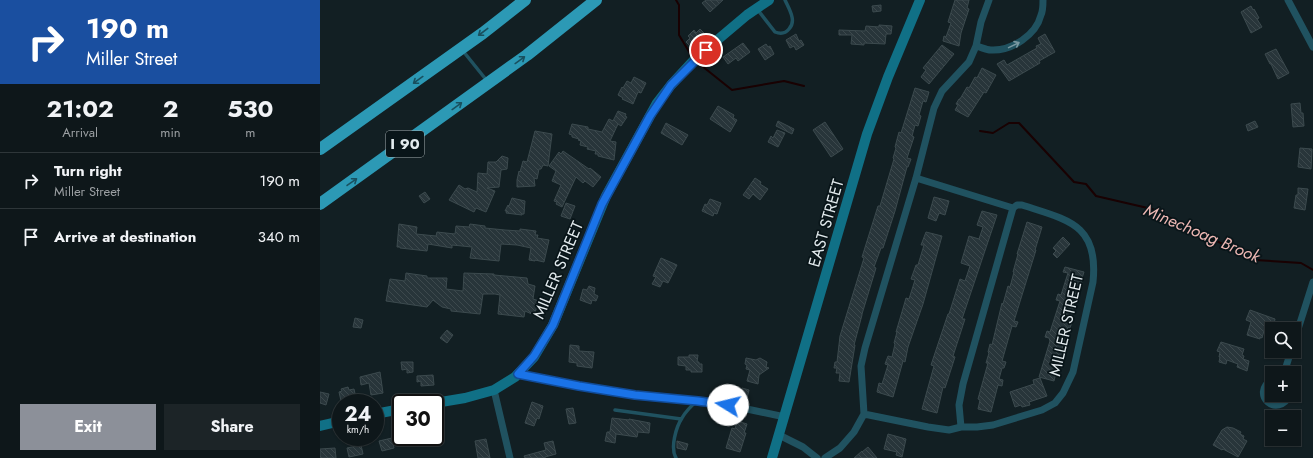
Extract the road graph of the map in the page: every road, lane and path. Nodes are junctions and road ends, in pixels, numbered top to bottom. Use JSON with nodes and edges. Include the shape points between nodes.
{"nodes":[{"id":1,"x":525,"y":0,"type":"edge"},
{"id":2,"x":596,"y":0,"type":"edge"},
{"id":3,"x":769,"y":0,"type":"edge"},
{"id":4,"x":785,"y":0,"type":"edge"},
{"id":5,"x":920,"y":0,"type":"edge"},
{"id":6,"x":989,"y":0,"type":"edge"},
{"id":7,"x":1044,"y":0,"type":"edge"},
{"id":8,"x":1288,"y":0,"type":"edge"},
{"id":9,"x":756,"y":8,"type":"junction"},
{"id":10,"x":976,"y":46,"type":"junction"},
{"id":11,"x":1313,"y":47,"type":"edge"},
{"id":12,"x":461,"y":49,"type":"junction"},
{"id":13,"x":489,"y":83,"type":"junction"},
{"id":14,"x":320,"y":149,"type":"edge"},
{"id":15,"x":916,"y":178,"type":"junction"},
{"id":16,"x":320,"y":204,"type":"edge"},
{"id":17,"x":1013,"y":208,"type":"junction"},
{"id":18,"x":1313,"y":282,"type":"edge"},
{"id":19,"x":1300,"y":322,"type":"edge"},
{"id":20,"x":518,"y":374,"type":"junction"},
{"id":21,"x":1265,"y":386,"type":"edge"},
{"id":22,"x":494,"y":390,"type":"junction"},
{"id":23,"x":1265,"y":400,"type":"edge"},
{"id":24,"x":444,"y":401,"type":"edge"},
{"id":25,"x":698,"y":401,"type":"junction"},
{"id":26,"x":1268,"y":402,"type":"edge"},
{"id":27,"x":1285,"y":402,"type":"edge"},
{"id":28,"x":615,"y":410,"type":"dead end"},
{"id":29,"x":864,"y":414,"type":"junction"},
{"id":30,"x":785,"y":417,"type":"junction"},
{"id":31,"x":681,"y":419,"type":"junction"},
{"id":32,"x":332,"y":423,"type":"edge"},
{"id":33,"x":320,"y":426,"type":"edge"},
{"id":34,"x":961,"y":427,"type":"junction"},
{"id":35,"x":779,"y":435,"type":"junction"},
{"id":36,"x":510,"y":458,"type":"edge"},
{"id":37,"x":676,"y":458,"type":"edge"},
{"id":38,"x":772,"y":458,"type":"edge"},
{"id":39,"x":817,"y":458,"type":"edge"},
{"id":40,"x":825,"y":458,"type":"edge"}],
"edges":[{"from":1,"to":12,"type":"highway","number":"I 90","one_way":true},
{"from":13,"to":2,"type":"highway","number":"I 90","one_way":true},
{"from":3,"to":9,"type":"street","name":"MILLER STREET"},
{"from":4,"to":9,"type":"lane","via":[[793,18],[791,28],[786,33],[774,32]]},
{"from":5,"to":30,"type":"street","name":"EAST STREET","via":[[867,134]]},
{"from":6,"to":10,"type":"street"},
{"from":10,"to":7,"type":"street","one_way":true,"via":[[991,50],[1006,48],[1023,40],[1034,30],[1041,16]]},
{"from":8,"to":11,"type":"street"},
{"from":9,"to":20,"type":"street","name":"MILLER STREET","via":[[696,58],[657,103],[604,200],[553,325],[534,356]]},
{"from":10,"to":15,"type":"street","via":[[969,62],[942,91],[934,108]]},
{"from":12,"to":13,"type":"lane"},
{"from":12,"to":14,"type":"highway","number":"I 90","one_way":true},
{"from":16,"to":13,"type":"highway","number":"I 90","one_way":true},
{"from":15,"to":17,"type":"street","name":"MILLER STREET"},
{"from":15,"to":29,"type":"street","via":[[861,366]]},
{"from":17,"to":34,"type":"street","via":[[963,384],[959,405]]},
{"from":17,"to":34,"type":"street","name":"MILLER STREET","via":[[1022,205],[1066,220],[1086,235],[1093,252],[1093,282],[1073,372],[1055,403],[1042,410],[993,425]]},
{"from":18,"to":19,"type":"street"},
{"from":20,"to":22,"type":"street","name":"MILLER STREET"},
{"from":20,"to":25,"type":"street","via":[[635,395]]},
{"from":21,"to":23,"type":"street"},
{"from":22,"to":24,"type":"street","name":"MILLER STREET"},
{"from":22,"to":36,"type":"street"},
{"from":25,"to":30,"type":"street"},
{"from":25,"to":31,"type":"lane"},
{"from":26,"to":27,"type":"street","via":[[1279,406]]},
{"from":28,"to":31,"type":"lane"},
{"from":29,"to":34,"type":"street","name":"MILLER STREET","via":[[949,430]]},
{"from":29,"to":40,"type":"street","via":[[854,432],[840,448]]},
{"from":30,"to":35,"type":"street","name":"EAST STREET"},
{"from":31,"to":37,"type":"lane","via":[[673,442]]},
{"from":32,"to":33,"type":"street"},
{"from":35,"to":38,"type":"street","name":"EAST STREET"},
{"from":35,"to":39,"type":"street"}]}
